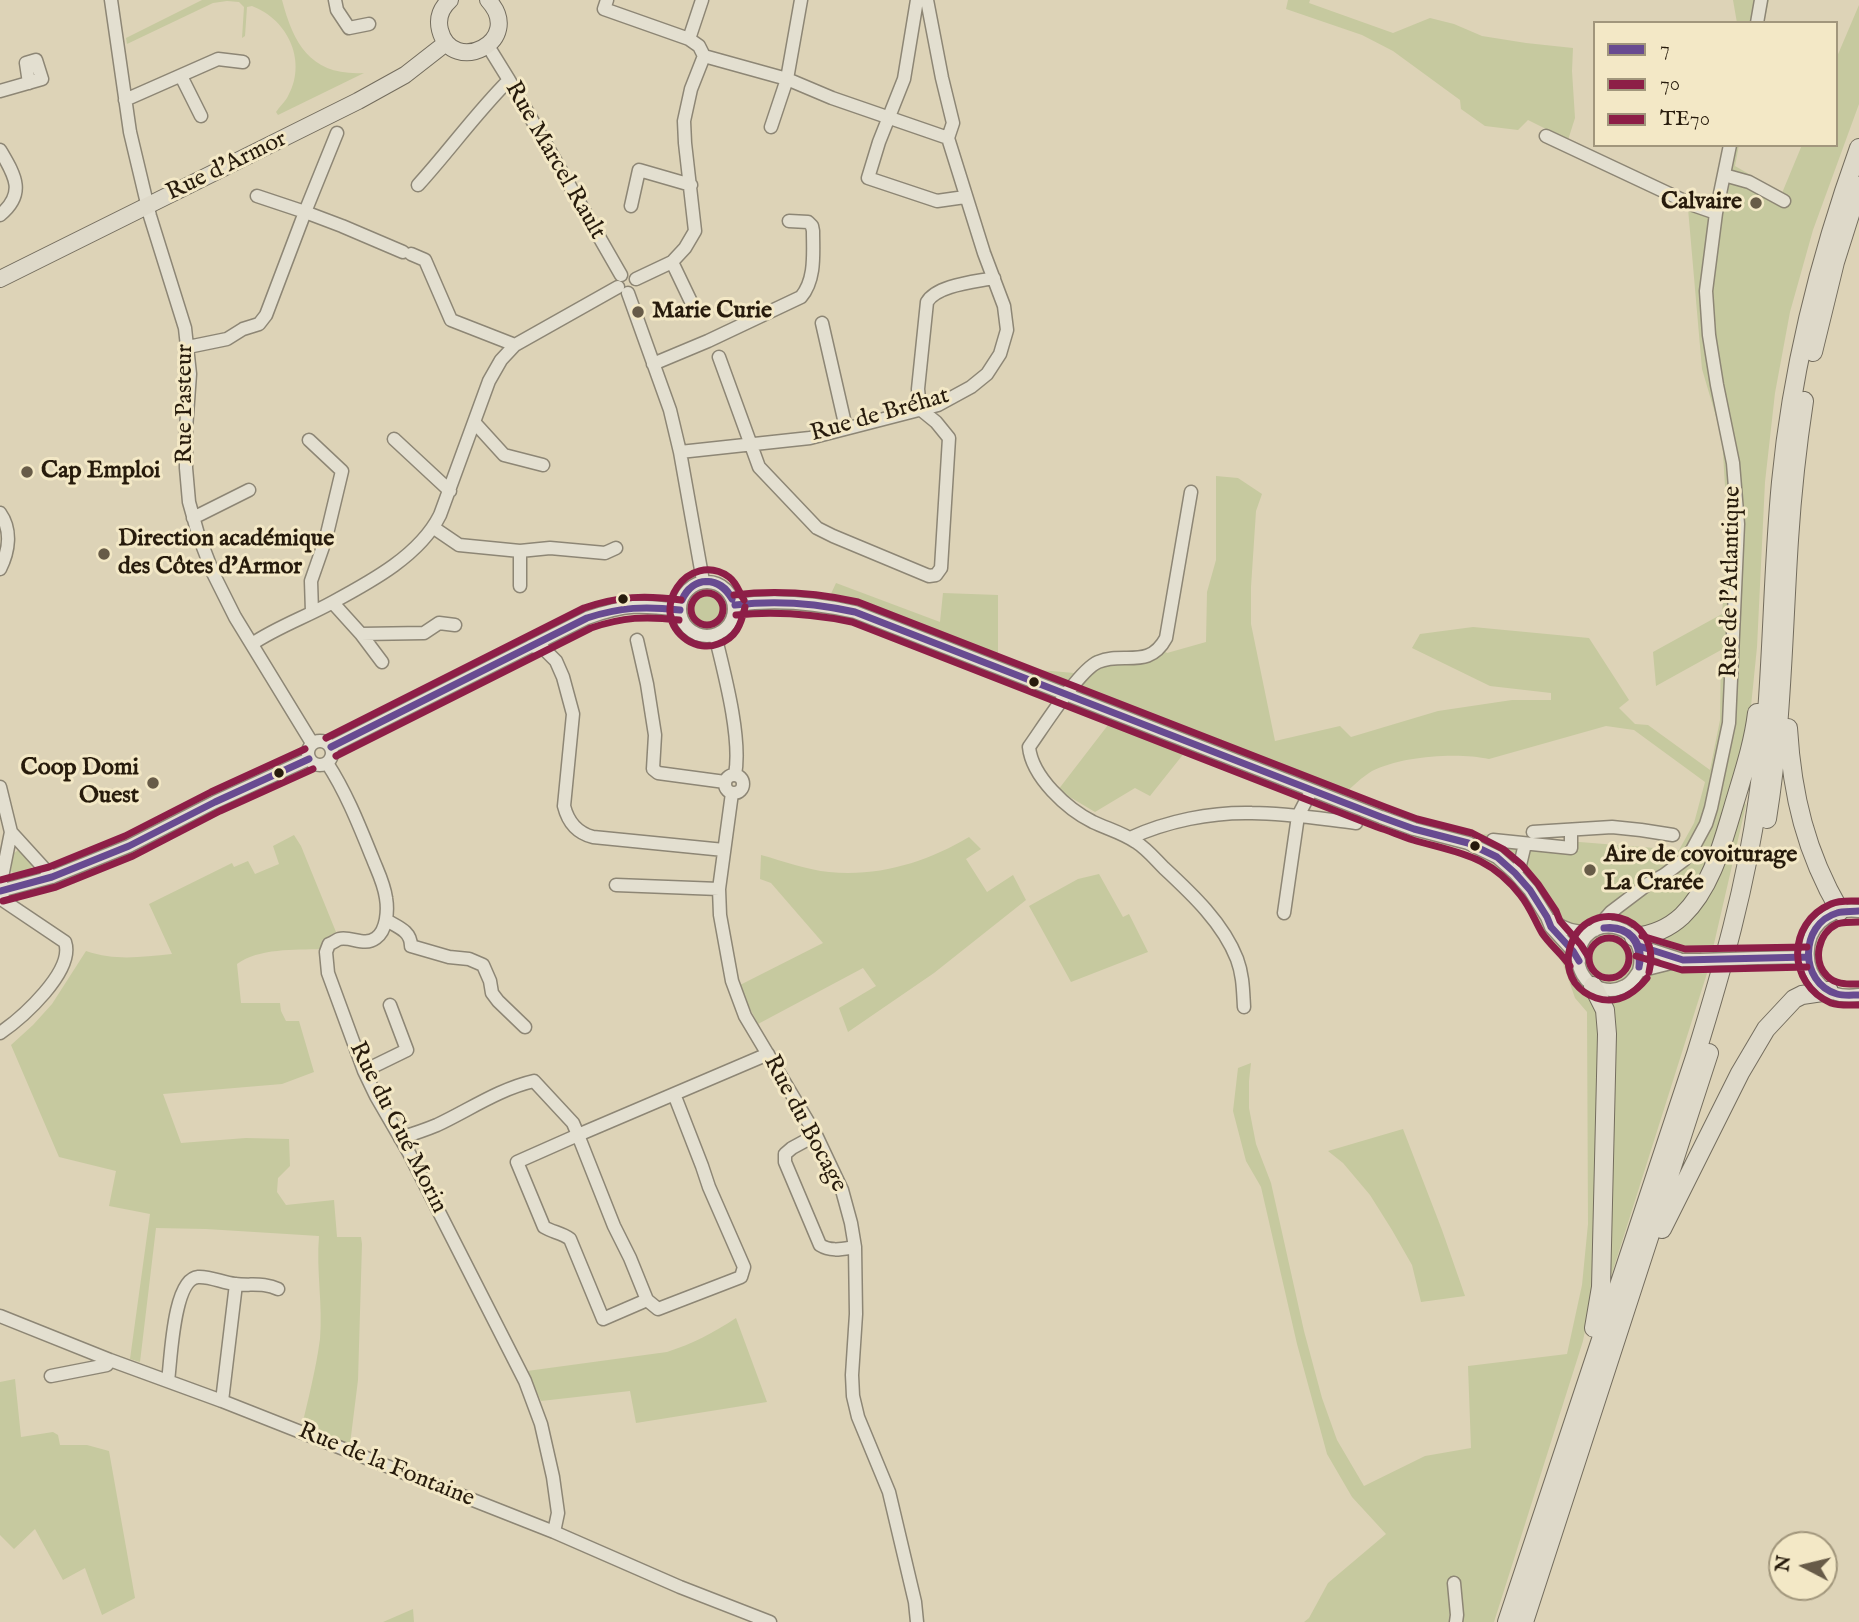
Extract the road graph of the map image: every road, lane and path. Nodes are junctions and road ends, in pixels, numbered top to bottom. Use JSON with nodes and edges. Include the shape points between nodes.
{"nodes":[{"id":1,"x":111,"y":0,"type":"edge"},
{"id":2,"x":335,"y":0,"type":"edge"},
{"id":3,"x":450,"y":0,"type":"edge"},
{"id":4,"x":488,"y":0,"type":"edge"},
{"id":5,"x":607,"y":0,"type":"edge"},
{"id":6,"x":702,"y":0,"type":"edge"},
{"id":7,"x":801,"y":0,"type":"edge"},
{"id":8,"x":917,"y":0,"type":"edge"},
{"id":9,"x":927,"y":0,"type":"edge"},
{"id":10,"x":1761,"y":0,"type":"edge"},
{"id":11,"x":1757,"y":21,"type":"edge"},
{"id":12,"x":369,"y":24,"type":"dead end"},
{"id":13,"x":689,"y":39,"type":"junction"},
{"id":14,"x":446,"y":43,"type":"junction"},
{"id":15,"x":488,"y":46,"type":"junction"},
{"id":16,"x":704,"y":56,"type":"junction"},
{"id":17,"x":243,"y":62,"type":"dead end"},
{"id":18,"x":181,"y":76,"type":"junction"},
{"id":19,"x":787,"y":79,"type":"junction"},
{"id":20,"x":509,"y":80,"type":"junction"},
{"id":21,"x":29,"y":83,"type":"dead end"},
{"id":22,"x":0,"y":92,"type":"edge"},
{"id":23,"x":125,"y":100,"type":"junction"},
{"id":24,"x":201,"y":116,"type":"dead end"},
{"id":25,"x":889,"y":118,"type":"junction"},
{"id":26,"x":771,"y":127,"type":"dead end"},
{"id":27,"x":337,"y":133,"type":"dead end"},
{"id":28,"x":1546,"y":136,"type":"dead end"},
{"id":29,"x":947,"y":138,"type":"junction"},
{"id":30,"x":1730,"y":147,"type":"edge"},
{"id":31,"x":1859,"y":148,"type":"edge"},
{"id":32,"x":0,"y":150,"type":"edge"},
{"id":33,"x":1724,"y":175,"type":"junction"},
{"id":34,"x":418,"y":185,"type":"dead end"},
{"id":35,"x":691,"y":185,"type":"junction"},
{"id":36,"x":1859,"y":186,"type":"edge"},
{"id":37,"x":257,"y":196,"type":"dead end"},
{"id":38,"x":965,"y":197,"type":"junction"},
{"id":39,"x":1784,"y":201,"type":"dead end"},
{"id":40,"x":148,"y":205,"type":"junction"},
{"id":41,"x":631,"y":206,"type":"dead end"},
{"id":42,"x":305,"y":212,"type":"junction"},
{"id":43,"x":1716,"y":213,"type":"junction"},
{"id":44,"x":0,"y":215,"type":"edge"},
{"id":45,"x":789,"y":221,"type":"dead end"},
{"id":46,"x":672,"y":262,"type":"junction"},
{"id":47,"x":994,"y":278,"type":"junction"},
{"id":48,"x":0,"y":279,"type":"edge"},
{"id":49,"x":622,"y":285,"type":"junction"},
{"id":50,"x":694,"y":309,"type":"dead end"},
{"id":51,"x":821,"y":323,"type":"dead end"},
{"id":52,"x":515,"y":345,"type":"junction"},
{"id":53,"x":188,"y":347,"type":"junction"},
{"id":54,"x":719,"y":357,"type":"dead end"},
{"id":55,"x":653,"y":364,"type":"junction"},
{"id":56,"x":920,"y":409,"type":"junction"},
{"id":57,"x":474,"y":422,"type":"junction"},
{"id":58,"x":846,"y":428,"type":"junction"},
{"id":59,"x":394,"y":439,"type":"dead end"},
{"id":60,"x":309,"y":440,"type":"dead end"},
{"id":61,"x":751,"y":443,"type":"junction"},
{"id":62,"x":680,"y":452,"type":"junction"},
{"id":63,"x":543,"y":465,"type":"dead end"},
{"id":64,"x":249,"y":489,"type":"dead end"},
{"id":65,"x":450,"y":491,"type":"junction"},
{"id":66,"x":1191,"y":492,"type":"dead end"},
{"id":67,"x":0,"y":513,"type":"edge"},
{"id":68,"x":193,"y":518,"type":"junction"},
{"id":69,"x":433,"y":528,"type":"junction"},
{"id":70,"x":616,"y":548,"type":"dead end"},
{"id":71,"x":520,"y":551,"type":"junction"},
{"id":72,"x":0,"y":569,"type":"edge"},
{"id":73,"x":703,"y":581,"type":"junction"},
{"id":74,"x":1775,"y":582,"type":"junction"},
{"id":75,"x":520,"y":586,"type":"dead end"},
{"id":76,"x":333,"y":603,"type":"junction"},
{"id":77,"x":1786,"y":604,"type":"junction"},
{"id":78,"x":735,"y":605,"type":"junction"},
{"id":79,"x":680,"y":610,"type":"junction"},
{"id":80,"x":312,"y":612,"type":"junction"},
{"id":81,"x":455,"y":625,"type":"dead end"},
{"id":82,"x":558,"y":633,"type":"junction"},
{"id":83,"x":360,"y":634,"type":"junction"},
{"id":84,"x":715,"y":635,"type":"junction"},
{"id":85,"x":636,"y":640,"type":"dead end"},
{"id":86,"x":252,"y":645,"type":"junction"},
{"id":87,"x":531,"y":646,"type":"junction"},
{"id":88,"x":556,"y":660,"type":"junction"},
{"id":89,"x":382,"y":662,"type":"dead end"},
{"id":90,"x":1066,"y":696,"type":"junction"},
{"id":91,"x":312,"y":743,"type":"junction"},
{"id":92,"x":331,"y":747,"type":"junction"},
{"id":93,"x":309,"y":759,"type":"junction"},
{"id":94,"x":327,"y":763,"type":"junction"},
{"id":95,"x":731,"y":784,"type":"junction"},
{"id":96,"x":0,"y":787,"type":"edge"},
{"id":97,"x":1311,"y":791,"type":"junction"},
{"id":98,"x":1298,"y":816,"type":"junction"},
{"id":99,"x":1356,"y":823,"type":"dead end"},
{"id":100,"x":1571,"y":830,"type":"junction"},
{"id":101,"x":11,"y":832,"type":"junction"},
{"id":102,"x":1533,"y":832,"type":"dead end"},
{"id":103,"x":1673,"y":835,"type":"dead end"},
{"id":104,"x":1130,"y":838,"type":"junction"},
{"id":105,"x":1493,"y":840,"type":"dead end"},
{"id":106,"x":1525,"y":844,"type":"junction"},
{"id":107,"x":724,"y":850,"type":"junction"},
{"id":108,"x":1515,"y":873,"type":"junction"},
{"id":109,"x":52,"y":877,"type":"junction"},
{"id":110,"x":616,"y":885,"type":"dead end"},
{"id":111,"x":719,"y":889,"type":"junction"},
{"id":112,"x":1,"y":891,"type":"edge"},
{"id":113,"x":1626,"y":901,"type":"junction"},
{"id":114,"x":1840,"y":911,"type":"junction"},
{"id":115,"x":1859,"y":911,"type":"edge"},
{"id":116,"x":1284,"y":913,"type":"dead end"},
{"id":117,"x":1547,"y":917,"type":"junction"},
{"id":118,"x":386,"y":920,"type":"junction"},
{"id":119,"x":1592,"y":931,"type":"junction"},
{"id":120,"x":1633,"y":938,"type":"junction"},
{"id":121,"x":1807,"y":957,"type":"junction"},
{"id":122,"x":1682,"y":960,"type":"junction"},
{"id":123,"x":1579,"y":961,"type":"junction"},
{"id":124,"x":1639,"y":971,"type":"junction"},
{"id":125,"x":1593,"y":986,"type":"junction"},
{"id":126,"x":1829,"y":991,"type":"junction"},
{"id":127,"x":1859,"y":995,"type":"edge"},
{"id":128,"x":390,"y":1005,"type":"dead end"},
{"id":129,"x":1244,"y":1007,"type":"dead end"},
{"id":130,"x":525,"y":1027,"type":"dead end"},
{"id":131,"x":0,"y":1033,"type":"edge"},
{"id":132,"x":768,"y":1054,"type":"junction"},
{"id":133,"x":364,"y":1071,"type":"junction"},
{"id":134,"x":674,"y":1094,"type":"junction"},
{"id":135,"x":578,"y":1135,"type":"junction"},
{"id":136,"x":816,"y":1135,"type":"junction"},
{"id":137,"x":400,"y":1138,"type":"junction"},
{"id":138,"x":855,"y":1247,"type":"junction"},
{"id":139,"x":236,"y":1284,"type":"junction"},
{"id":140,"x":278,"y":1289,"type":"dead end"},
{"id":141,"x":647,"y":1300,"type":"junction"},
{"id":142,"x":0,"y":1316,"type":"edge"},
{"id":143,"x":1624,"y":1316,"type":"junction"},
{"id":144,"x":110,"y":1360,"type":"junction"},
{"id":145,"x":51,"y":1376,"type":"dead end"},
{"id":146,"x":168,"y":1381,"type":"junction"},
{"id":147,"x":222,"y":1401,"type":"junction"},
{"id":148,"x":1577,"y":1406,"type":"junction"},
{"id":149,"x":554,"y":1532,"type":"junction"},
{"id":150,"x":1454,"y":1583,"type":"dead end"},
{"id":151,"x":770,"y":1622,"type":"edge"},
{"id":152,"x":917,"y":1622,"type":"edge"},
{"id":153,"x":1456,"y":1622,"type":"edge"},
{"id":154,"x":1507,"y":1622,"type":"edge"},
{"id":155,"x":1524,"y":1622,"type":"edge"}],
"edges":[{"from":1,"to":23,"type":"street","name":"Rue Pasteur"},
{"from":2,"to":12,"type":"street","via":[[349,28]]},
{"from":3,"to":14,"type":"main road","via":[[439,24]]},
{"from":4,"to":15,"type":"main road","via":[[498,23]]},
{"from":5,"to":13,"type":"street","via":[[604,9]]},
{"from":6,"to":13,"type":"street"},
{"from":7,"to":19,"type":"street"},
{"from":8,"to":25,"type":"street","via":[[904,79]]},
{"from":9,"to":29,"type":"street","name":"Rue de Bréhat","via":[[953,123]]},
{"from":10,"to":11,"type":"street"},
{"from":13,"to":16,"type":"street"},
{"from":14,"to":15,"type":"main road","via":[[462,52]]},
{"from":14,"to":40,"type":"main road","name":"Rue d'Armor","via":[[405,75],[358,101]]},
{"from":15,"to":20,"type":"street","name":"Rue Marcel Rault"},
{"from":16,"to":19,"type":"street"},
{"from":16,"to":35,"type":"street","via":[[684,121]]},
{"from":17,"to":18,"type":"street","via":[[218,60]]},
{"from":18,"to":23,"type":"street"},
{"from":18,"to":24,"type":"street"},
{"from":19,"to":25,"type":"street"},
{"from":19,"to":26,"type":"street"},
{"from":20,"to":34,"type":"street"},
{"from":20,"to":49,"type":"street","name":"Rue Marcel Rault"},
{"from":21,"to":22,"type":"street"},
{"from":23,"to":40,"type":"street","name":"Rue Pasteur"},
{"from":25,"to":29,"type":"street"},
{"from":25,"to":38,"type":"street","via":[[868,178],[937,201]]},
{"from":27,"to":42,"type":"street"},
{"from":28,"to":43,"type":"street"},
{"from":29,"to":38,"type":"street","name":"Rue de Bréhat"},
{"from":30,"to":33,"type":"street","name":"Rue de l'Atlantique"},
{"from":31,"to":74,"type":"highway","via":[[1824,254],[1797,369],[1781,481]]},
{"from":32,"to":44,"type":"street","via":[[16,186],[15,196]]},
{"from":33,"to":39,"type":"street","via":[[1749,182]]},
{"from":33,"to":43,"type":"street","name":"Rue de l'Atlantique"},
{"from":35,"to":41,"type":"street","via":[[639,170]]},
{"from":35,"to":46,"type":"street","via":[[695,232]]},
{"from":36,"to":77,"type":"highway","via":[[1825,298],[1804,400]]},
{"from":37,"to":42,"type":"street"},
{"from":38,"to":47,"type":"street","name":"Rue de Bréhat"},
{"from":40,"to":48,"type":"main road","name":"Rue d'Armor"},
{"from":40,"to":53,"type":"street","name":"Rue Pasteur"},
{"from":42,"to":52,"type":"street","via":[[425,260],[451,320]]},
{"from":42,"to":53,"type":"street","via":[[266,315],[258,324],[227,338]]},
{"from":43,"to":113,"type":"street","name":"Rue de l'Atlantique","via":[[1706,292],[1709,335],[1733,463],[1738,524],[1728,723],[1711,808],[1699,839],[1684,860]]},
{"from":45,"to":55,"type":"street","via":[[808,222],[813,231],[811,280],[801,297]]},
{"from":46,"to":49,"type":"street","via":[[636,279],[636,288]]},
{"from":46,"to":50,"type":"street"},
{"from":47,"to":56,"type":"street","name":"Rue de Bréhat","via":[[1007,330],[1000,354],[971,387]]},
{"from":47,"to":56,"type":"street","via":[[939,290],[926,302]]},
{"from":49,"to":52,"type":"street"},
{"from":49,"to":55,"type":"street","name":"Rue Marcel Rault"},
{"from":51,"to":58,"type":"street"},
{"from":52,"to":57,"type":"street","via":[[489,381]]},
{"from":53,"to":68,"type":"street","name":"Rue Pasteur","via":[[186,468]]},
{"from":54,"to":61,"type":"street"},
{"from":55,"to":62,"type":"street","name":"Rue Marcel Rault"},
{"from":56,"to":58,"type":"street","name":"Rue de Bréhat"},
{"from":56,"to":61,"type":"street","via":[[949,438],[941,568],[936,575],[929,576],[817,528],[759,467]]},
{"from":57,"to":63,"type":"street","via":[[504,455]]},
{"from":57,"to":65,"type":"street"},
{"from":58,"to":61,"type":"street","name":"Rue de Bréhat","via":[[810,438]]},
{"from":59,"to":65,"type":"street"},
{"from":60,"to":80,"type":"street","via":[[342,471],[311,581]]},
{"from":61,"to":62,"type":"street","name":"Rue de Bréhat"},
{"from":62,"to":73,"type":"street","name":"Rue Marcel Rault"},
{"from":64,"to":68,"type":"street"},
{"from":65,"to":69,"type":"street"},
{"from":66,"to":90,"type":"street","via":[[1166,638],[1160,649],[1148,656],[1099,661]]},
{"from":67,"to":72,"type":"street","via":[[8,544]]},
{"from":68,"to":86,"type":"street","name":"Rue Pasteur","via":[[213,573]]},
{"from":69,"to":71,"type":"street","via":[[458,545]]},
{"from":69,"to":76,"type":"street","via":[[392,567]]},
{"from":70,"to":71,"type":"street","via":[[605,553],[550,548]]},
{"from":71,"to":75,"type":"street"},
{"from":73,"to":78,"type":"street","via":[[724,586]]},
{"from":73,"to":79,"type":"street","via":[[686,591]]},
{"from":74,"to":120,"type":"highway","via":[[1766,612],[1751,747],[1722,846],[1685,914],[1664,930]]},
{"from":74,"to":148,"type":"highway","via":[[1764,758],[1739,904],[1696,1054]]},
{"from":76,"to":80,"type":"street"},
{"from":76,"to":83,"type":"street"},
{"from":77,"to":114,"type":"highway","via":[[1791,662],[1787,726],[1797,804],[1816,867]]},
{"from":77,"to":143,"type":"highway","via":[[1777,754],[1753,895],[1730,985]]},
{"from":78,"to":84,"type":"street","via":[[730,624]]},
{"from":78,"to":90,"type":"street","via":[[816,604],[855,612]]},
{"from":79,"to":82,"type":"street","via":[[622,607]]},
{"from":79,"to":84,"type":"street","via":[[688,628]]},
{"from":80,"to":86,"type":"street"},
{"from":81,"to":83,"type":"street","via":[[439,623],[424,634]]},
{"from":82,"to":87,"type":"street"},
{"from":82,"to":88,"type":"street"},
{"from":83,"to":89,"type":"street"},
{"from":84,"to":95,"type":"street","name":"Rue du Bocage","via":[[735,738]]},
{"from":85,"to":95,"type":"street","via":[[655,735],[653,769]]},
{"from":86,"to":91,"type":"street","name":"Rue Pasteur"},
{"from":87,"to":88,"type":"street","via":[[544,649]]},
{"from":87,"to":92,"type":"street"},
{"from":88,"to":107,"type":"street","via":[[573,714],[565,806],[576,828],[593,837]]},
{"from":90,"to":97,"type":"street"},
{"from":90,"to":104,"type":"street","via":[[1029,747],[1030,760],[1064,802],[1091,821]]},
{"from":91,"to":92,"type":"street","via":[[324,741]]},
{"from":91,"to":93,"type":"street"},
{"from":92,"to":94,"type":"street"},
{"from":93,"to":94,"type":"street","via":[[315,765]]},
{"from":93,"to":109,"type":"street","via":[[129,846]]},
{"from":94,"to":118,"type":"street","via":[[382,883]]},
{"from":95,"to":107,"type":"street","name":"Rue du Bocage"},
{"from":96,"to":101,"type":"street"},
{"from":97,"to":98,"type":"street"},
{"from":97,"to":108,"type":"street","via":[[1414,829],[1468,843],[1497,857]]},
{"from":98,"to":99,"type":"street"},
{"from":98,"to":104,"type":"street","via":[[1210,815]]},
{"from":98,"to":116,"type":"street"},
{"from":100,"to":102,"type":"street"},
{"from":100,"to":103,"type":"street","via":[[1612,827]]},
{"from":100,"to":106,"type":"street","via":[[1572,848]]},
{"from":101,"to":109,"type":"street"},
{"from":101,"to":112,"type":"street"},
{"from":104,"to":129,"type":"street","via":[[1186,888],[1228,941],[1243,980]]},
{"from":105,"to":106,"type":"street"},
{"from":106,"to":108,"type":"street"},
{"from":107,"to":111,"type":"street","name":"Rue du Bocage"},
{"from":108,"to":117,"type":"street"},
{"from":109,"to":112,"type":"street"},
{"from":110,"to":111,"type":"street"},
{"from":111,"to":132,"type":"street","name":"Rue du Bocage","via":[[732,981],[745,1016]]},
{"from":112,"to":131,"type":"street","via":[[4,901],[65,942],[67,950],[63,966],[45,991],[26,1014]]},
{"from":113,"to":119,"type":"street","name":"Rue de l'Atlantique"},
{"from":113,"to":120,"type":"street","via":[[1624,916]]},
{"from":114,"to":115,"type":"street"},
{"from":114,"to":121,"type":"street","via":[[1815,927]]},
{"from":117,"to":119,"type":"street","via":[[1565,929]]},
{"from":117,"to":123,"type":"street"},
{"from":118,"to":130,"type":"street","via":[[402,929],[411,946],[484,965],[492,993]]},
{"from":118,"to":133,"type":"street","name":"Rue du Gué Morin","via":[[377,938],[369,942],[340,939],[326,951],[328,973]]},
{"from":119,"to":120,"type":"street","via":[[1614,927]]},
{"from":119,"to":123,"type":"street","via":[[1581,945]]},
{"from":120,"to":122,"type":"street"},
{"from":120,"to":124,"type":"street","via":[[1642,961]]},
{"from":121,"to":122,"type":"street","bridge":true},
{"from":121,"to":126,"type":"street","via":[[1813,976]]},
{"from":122,"to":124,"type":"street"},
{"from":123,"to":125,"type":"street","via":[[1582,974]]},
{"from":124,"to":125,"type":"street","via":[[1634,980],[1615,990]]},
{"from":125,"to":148,"type":"highway","via":[[1605,1010],[1607,1034],[1601,1287]]},
{"from":126,"to":127,"type":"street"},
{"from":126,"to":143,"type":"highway","via":[[1794,999],[1755,1045],[1666,1220]]},
{"from":128,"to":133,"type":"street","via":[[407,1051]]},
{"from":132,"to":134,"type":"street"},
{"from":132,"to":136,"type":"street","name":"Rue du Bocage"},
{"from":133,"to":137,"type":"street","name":"Rue du Gué Morin"},
{"from":134,"to":135,"type":"street"},
{"from":134,"to":141,"type":"street","via":[[744,1267],[741,1277],[658,1309]]},
{"from":135,"to":137,"type":"street","via":[[573,1123],[534,1081],[499,1092]]},
{"from":135,"to":141,"type":"street"},
{"from":135,"to":141,"type":"street","via":[[517,1161],[534,1204],[544,1227],[570,1238],[603,1319]]},
{"from":136,"to":138,"type":"street","name":"Rue du Bocage","via":[[842,1190]]},
{"from":136,"to":138,"type":"street","via":[[785,1154],[785,1162],[820,1245],[838,1250]]},
{"from":137,"to":149,"type":"street","name":"Rue du Gué Morin","via":[[525,1381],[553,1477],[558,1513]]},
{"from":138,"to":152,"type":"street","name":"Rue du Bocage","via":[[853,1396],[889,1492]]},
{"from":139,"to":140,"type":"street","via":[[268,1284]]},
{"from":139,"to":146,"type":"street","via":[[197,1277],[187,1282],[175,1321]]},
{"from":139,"to":147,"type":"street"},
{"from":142,"to":144,"type":"street","name":"Rue de la Fontaine"},
{"from":143,"to":155,"type":"highway"},
{"from":144,"to":145,"type":"street","via":[[107,1365]]},
{"from":144,"to":146,"type":"street","name":"Rue de la Fontaine"},
{"from":146,"to":147,"type":"street","name":"Rue de la Fontaine"},
{"from":147,"to":149,"type":"street","name":"Rue de la Fontaine"},
{"from":148,"to":154,"type":"highway"},
{"from":149,"to":151,"type":"street","name":"Rue de la Fontaine"},
{"from":150,"to":153,"type":"street"}]}
